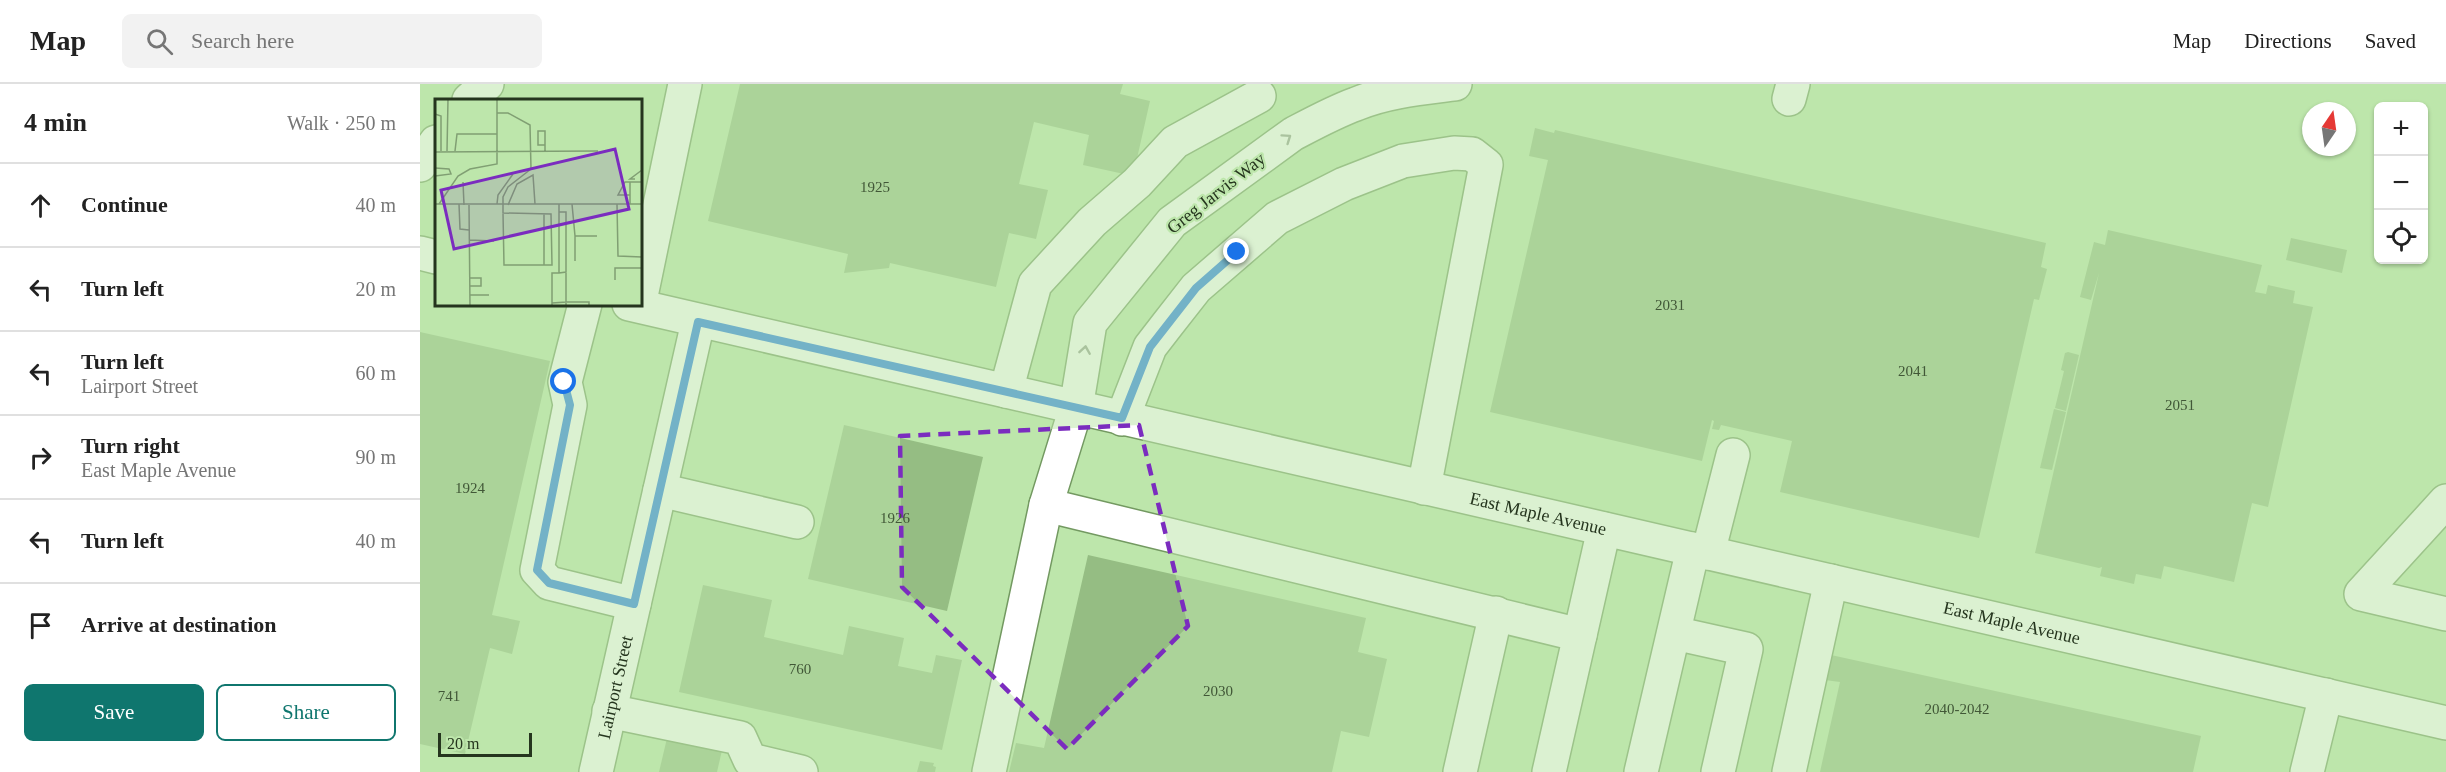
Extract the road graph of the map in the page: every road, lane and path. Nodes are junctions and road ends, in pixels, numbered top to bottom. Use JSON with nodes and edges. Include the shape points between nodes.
{"nodes":[{"id":1,"x":487,"y":84,"type":"edge"},
{"id":2,"x":685,"y":84,"type":"edge"},
{"id":3,"x":1455,"y":84,"type":"edge"},
{"id":4,"x":1259,"y":96,"type":"dead end"},
{"id":5,"x":470,"y":99,"type":"edge"},
{"id":6,"x":435,"y":143,"type":"edge"},
{"id":7,"x":420,"y":165,"type":"edge"},
{"id":8,"x":420,"y":253,"type":"edge"},
{"id":9,"x":435,"y":257,"type":"edge"},
{"id":10,"x":642,"y":281,"type":"edge"},
{"id":11,"x":642,"y":305,"type":"edge"},
{"id":12,"x":584,"y":306,"type":"edge"},
{"id":13,"x":698,"y":322,"type":"junction"},
{"id":14,"x":1006,"y":391,"type":"junction"},
{"id":15,"x":1076,"y":408,"type":"junction"},
{"id":16,"x":1122,"y":418,"type":"junction"},
{"id":17,"x":1733,"y":455,"type":"dead end"},
{"id":18,"x":1424,"y":488,"type":"junction"},
{"id":19,"x":660,"y":490,"type":"junction"},
{"id":20,"x":2446,"y":501,"type":"edge"},
{"id":21,"x":1046,"y":505,"type":"junction"},
{"id":22,"x":797,"y":522,"type":"dead end"},
{"id":23,"x":1604,"y":529,"type":"junction"},
{"id":24,"x":1701,"y":551,"type":"junction"},
{"id":25,"x":1831,"y":580,"type":"junction"},
{"id":26,"x":634,"y":604,"type":"junction"},
{"id":27,"x":1496,"y":613,"type":"junction"},
{"id":28,"x":2446,"y":614,"type":"edge"},
{"id":29,"x":1674,"y":633,"type":"junction"},
{"id":30,"x":1580,"y":635,"type":"junction"},
{"id":31,"x":2326,"y":695,"type":"junction"},
{"id":32,"x":609,"y":711,"type":"junction"},
{"id":33,"x":2446,"y":723,"type":"edge"},
{"id":34,"x":596,"y":772,"type":"edge"},
{"id":35,"x":801,"y":772,"type":"edge"},
{"id":36,"x":989,"y":772,"type":"edge"},
{"id":37,"x":1460,"y":772,"type":"edge"},
{"id":38,"x":1549,"y":772,"type":"edge"},
{"id":39,"x":1641,"y":772,"type":"edge"},
{"id":40,"x":1718,"y":772,"type":"edge"},
{"id":41,"x":1789,"y":772,"type":"edge"},
{"id":42,"x":2307,"y":772,"type":"edge"}],
"edges":[{"from":1,"to":5,"type":"street"},
{"from":2,"to":10,"type":"street"},
{"from":15,"to":3,"type":"street","name":"Greg Jarvis Way","one_way":true,"via":[[1090,323],[1172,222],[1313,123],[1358,103],[1413,89]]},
{"from":4,"to":14,"type":"street","via":[[1175,142],[1035,284]]},
{"from":6,"to":7,"type":"street"},
{"from":8,"to":9,"type":"street"},
{"from":11,"to":13,"type":"street","name":"East Maple Avenue"},
{"from":12,"to":26,"type":"street","via":[[564,382],[570,405],[537,570],[549,583]]},
{"from":13,"to":14,"type":"street","name":"East Maple Avenue"},
{"from":13,"to":19,"type":"street","name":"Lairport Street"},
{"from":14,"to":15,"type":"street","name":"East Maple Avenue"},
{"from":15,"to":16,"type":"street","name":"East Maple Avenue"},
{"from":15,"to":21,"type":"street","name":"Greg Jarvis Way"},
{"from":16,"to":18,"type":"street","name":"East Maple Avenue"},
{"from":16,"to":18,"type":"street","via":[[1150,347],[1167,325],[1196,288],[1277,218],[1344,184],[1403,161],[1472,154],[1486,165]]},
{"from":17,"to":24,"type":"street"},
{"from":18,"to":23,"type":"street","name":"East Maple Avenue"},
{"from":19,"to":22,"type":"street"},
{"from":19,"to":26,"type":"street","name":"Lairport Street"},
{"from":20,"to":28,"type":"street","via":[[2361,594]]},
{"from":21,"to":27,"type":"street"},
{"from":21,"to":36,"type":"street","name":"Greg Jarvis Way"},
{"from":23,"to":24,"type":"street","name":"East Maple Avenue"},
{"from":23,"to":30,"type":"street"},
{"from":24,"to":25,"type":"street","name":"East Maple Avenue"},
{"from":24,"to":29,"type":"street"},
{"from":25,"to":31,"type":"street","name":"East Maple Avenue"},
{"from":25,"to":41,"type":"street"},
{"from":26,"to":32,"type":"street","name":"Lairport Street"},
{"from":27,"to":30,"type":"street"},
{"from":27,"to":37,"type":"street"},
{"from":29,"to":39,"type":"street"},
{"from":29,"to":40,"type":"street","via":[[1746,649]]},
{"from":30,"to":38,"type":"street"},
{"from":31,"to":33,"type":"street","name":"East Maple Avenue"},
{"from":31,"to":42,"type":"street"},
{"from":32,"to":34,"type":"street","name":"Lairport Street"},
{"from":32,"to":35,"type":"street","via":[[740,738],[750,760]]}]}
